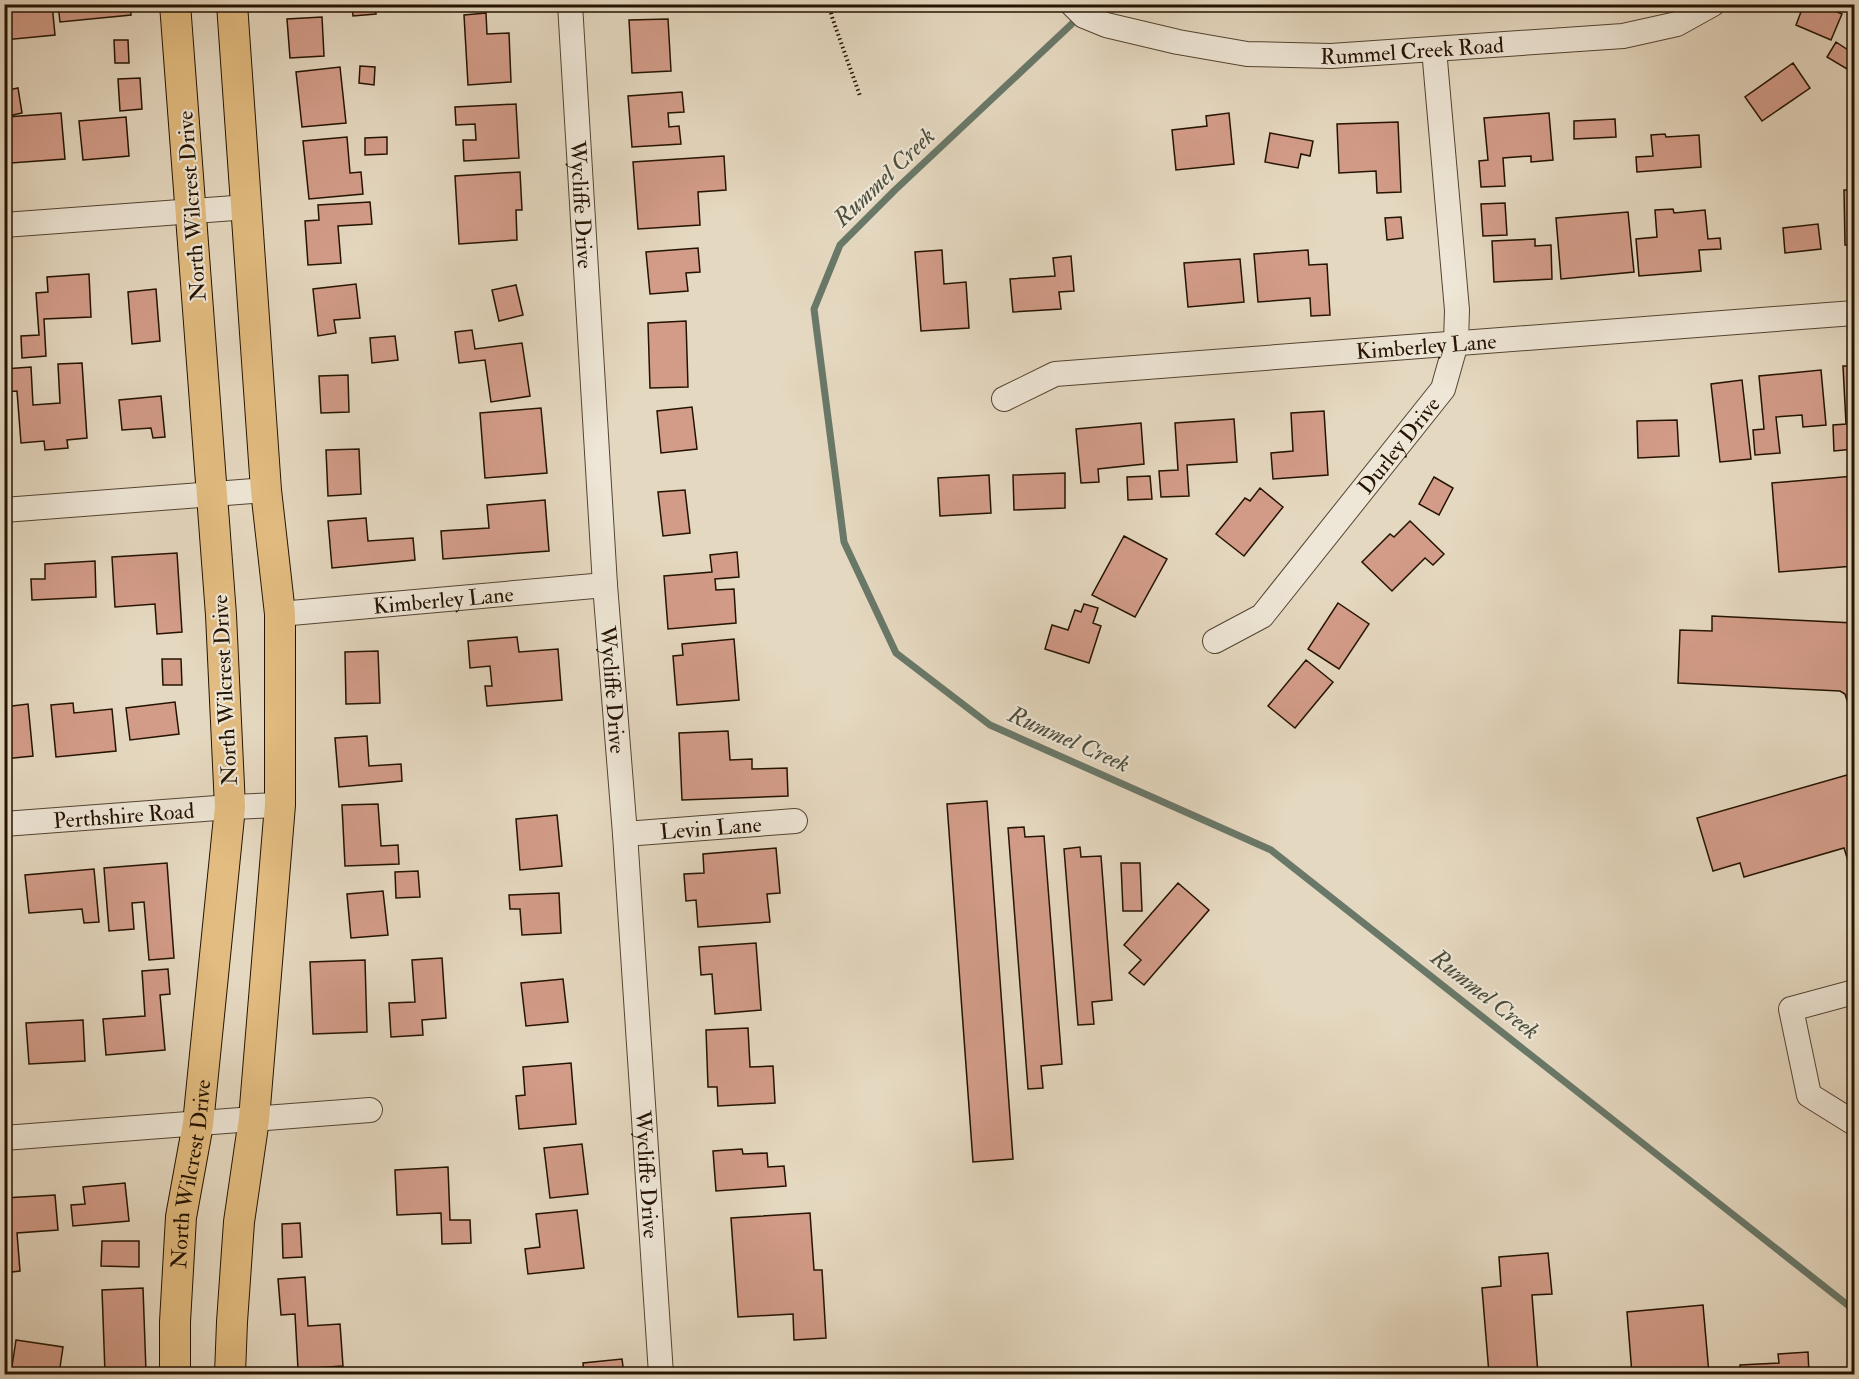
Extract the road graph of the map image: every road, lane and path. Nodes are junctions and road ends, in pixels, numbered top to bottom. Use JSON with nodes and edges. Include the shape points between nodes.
{"nodes":[{"id":1,"x":175,"y":4,"type":"edge"},
{"id":2,"x":232,"y":4,"type":"edge"},
{"id":3,"x":570,"y":4,"type":"edge"},
{"id":4,"x":830,"y":4,"type":"edge"},
{"id":5,"x":1072,"y":4,"type":"edge"},
{"id":6,"x":1713,"y":4,"type":"edge"},
{"id":7,"x":1434,"y":49,"type":"junction"},
{"id":8,"x":860,"y":96,"type":"dead end"},
{"id":9,"x":248,"y":207,"type":"junction"},
{"id":10,"x":191,"y":211,"type":"junction"},
{"id":11,"x":4,"y":225,"type":"edge"},
{"id":12,"x":1854,"y":313,"type":"edge"},
{"id":13,"x":1456,"y":343,"type":"junction"},
{"id":14,"x":1004,"y":399,"type":"dead end"},
{"id":15,"x":266,"y":490,"type":"junction"},
{"id":16,"x":212,"y":494,"type":"junction"},
{"id":17,"x":4,"y":510,"type":"edge"},
{"id":18,"x":605,"y":585,"type":"junction"},
{"id":19,"x":280,"y":614,"type":"junction"},
{"id":20,"x":1215,"y":641,"type":"dead end"},
{"id":21,"x":280,"y":805,"type":"junction"},
{"id":22,"x":230,"y":807,"type":"junction"},
{"id":23,"x":795,"y":821,"type":"dead end"},
{"id":24,"x":4,"y":824,"type":"edge"},
{"id":25,"x":625,"y":834,"type":"junction"},
{"id":26,"x":1854,"y":992,"type":"edge"},
{"id":27,"x":370,"y":1110,"type":"dead end"},
{"id":28,"x":254,"y":1119,"type":"junction"},
{"id":29,"x":1854,"y":1123,"type":"edge"},
{"id":30,"x":198,"y":1124,"type":"junction"},
{"id":31,"x":4,"y":1138,"type":"edge"},
{"id":32,"x":175,"y":1374,"type":"edge"},
{"id":33,"x":230,"y":1374,"type":"edge"},
{"id":34,"x":661,"y":1374,"type":"edge"}],
"edges":[{"from":1,"to":10,"type":"main road","name":"North Wilcrest Drive"},
{"from":2,"to":9,"type":"main road"},
{"from":3,"to":18,"type":"street","name":"Wycliffe Drive"},
{"from":4,"to":8,"type":"path"},
{"from":5,"to":7,"type":"street","name":"Rummel Creek Road","via":[[1084,16],[1106,25],[1247,54],[1331,56]]},
{"from":6,"to":7,"type":"street","name":"Rummel Creek Road","via":[[1677,24],[1623,36]]},
{"from":7,"to":13,"type":"street","name":"Durley Drive"},
{"from":9,"to":10,"type":"street"},
{"from":9,"to":15,"type":"main road"},
{"from":10,"to":11,"type":"street"},
{"from":10,"to":16,"type":"main road","name":"North Wilcrest Drive"},
{"from":12,"to":13,"type":"street","name":"Kimberley Lane"},
{"from":13,"to":14,"type":"street","name":"Kimberley Lane","via":[[1055,374]]},
{"from":13,"to":20,"type":"street","name":"Durley Drive","via":[[1443,388],[1262,616]]},
{"from":15,"to":16,"type":"street"},
{"from":15,"to":19,"type":"main road"},
{"from":16,"to":17,"type":"street"},
{"from":16,"to":22,"type":"main road","name":"North Wilcrest Drive"},
{"from":18,"to":19,"type":"street","name":"Kimberley Lane"},
{"from":18,"to":25,"type":"street","name":"Wycliffe Drive"},
{"from":19,"to":21,"type":"main road"},
{"from":21,"to":22,"type":"street","name":"Perthshire Road"},
{"from":21,"to":28,"type":"main road"},
{"from":22,"to":24,"type":"street","name":"Perthshire Road"},
{"from":22,"to":30,"type":"main road","name":"North Wilcrest Drive"},
{"from":23,"to":25,"type":"street","name":"Levin Lane"},
{"from":25,"to":34,"type":"street","name":"Wycliffe Drive"},
{"from":26,"to":29,"type":"street","via":[[1791,1009],[1809,1095]]},
{"from":27,"to":28,"type":"street"},
{"from":28,"to":30,"type":"street"},
{"from":28,"to":33,"type":"main road","via":[[239,1222]]},
{"from":30,"to":31,"type":"street"},
{"from":30,"to":32,"type":"main road","name":"North Wilcrest Drive","via":[[181,1217]]}]}
